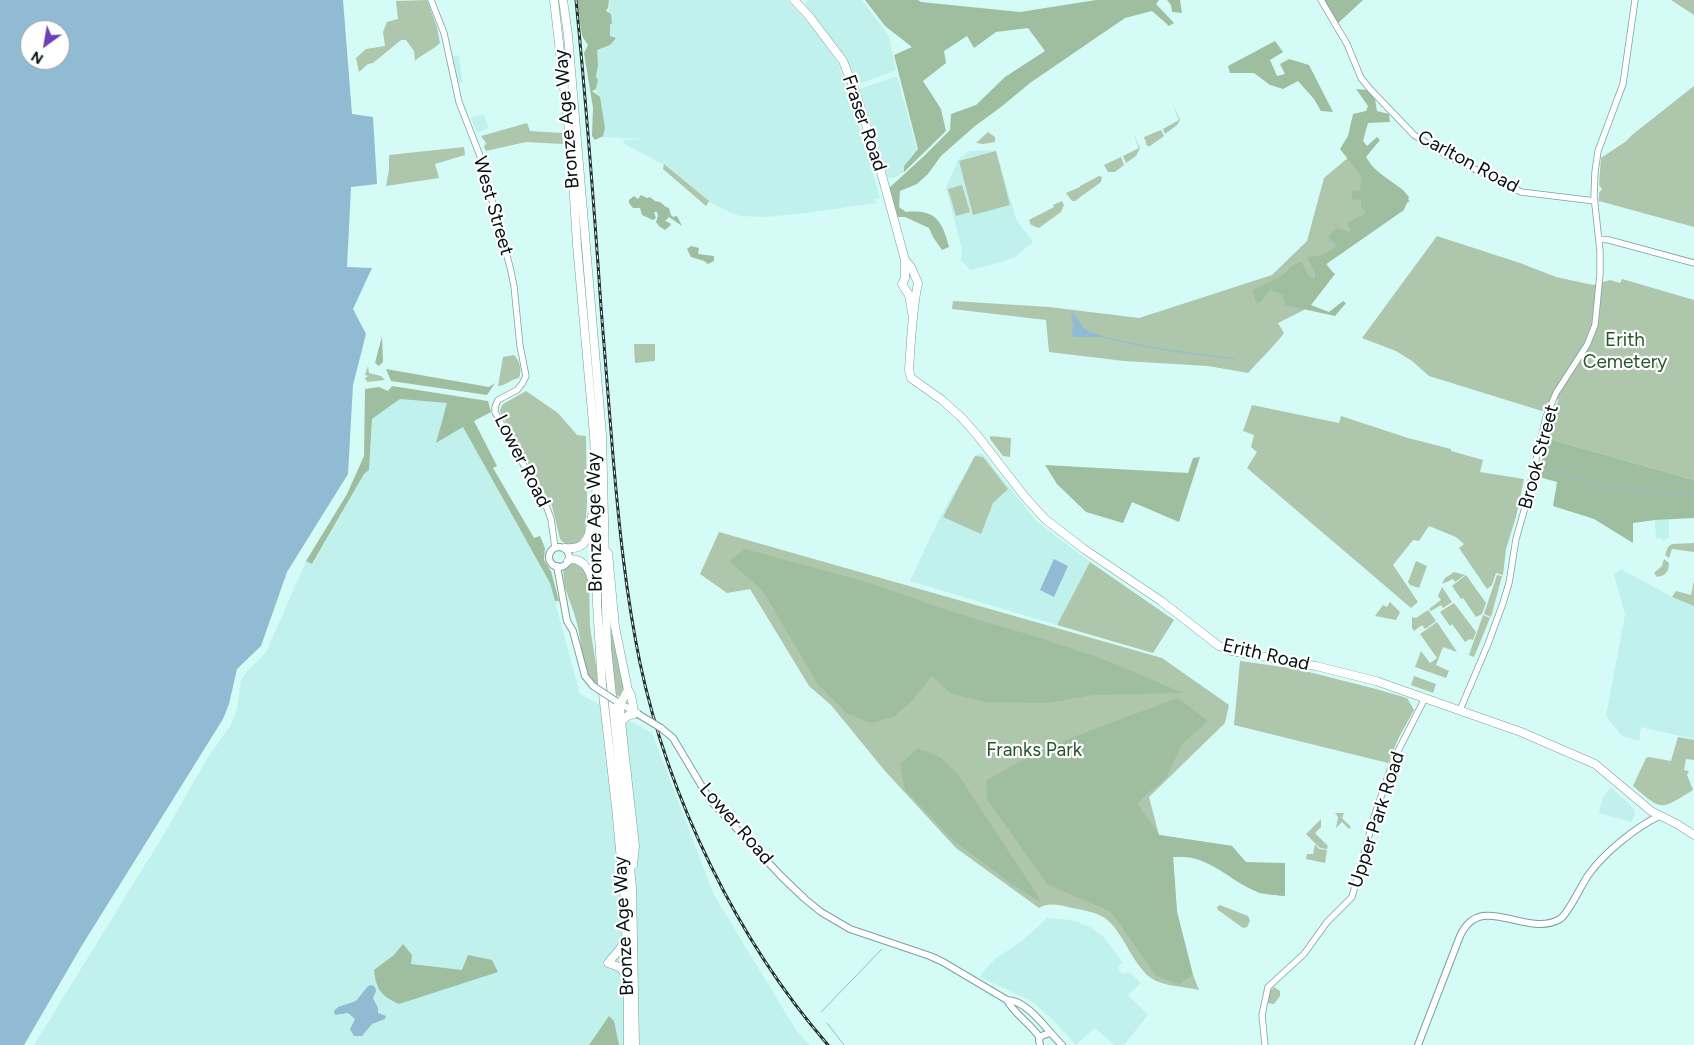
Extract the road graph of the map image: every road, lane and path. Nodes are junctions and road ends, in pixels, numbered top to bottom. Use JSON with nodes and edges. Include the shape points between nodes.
{"nodes":[{"id":1,"x":431,"y":0,"type":"edge"},
{"id":2,"x":554,"y":0,"type":"edge"},
{"id":3,"x":564,"y":0,"type":"edge"},
{"id":4,"x":794,"y":0,"type":"edge"},
{"id":5,"x":1321,"y":0,"type":"edge"},
{"id":6,"x":1636,"y":0,"type":"edge"},
{"id":7,"x":573,"y":135,"type":"junction"},
{"id":8,"x":574,"y":148,"type":"junction"},
{"id":9,"x":1595,"y":201,"type":"junction"},
{"id":10,"x":1599,"y":239,"type":"junction"},
{"id":11,"x":905,"y":260,"type":"junction"},
{"id":12,"x":1694,"y":263,"type":"edge"},
{"id":13,"x":914,"y":276,"type":"junction"},
{"id":14,"x":905,"y":278,"type":"junction"},
{"id":15,"x":916,"y":289,"type":"junction"},
{"id":16,"x":906,"y":291,"type":"junction"},
{"id":17,"x":913,"y":315,"type":"junction"},
{"id":18,"x":910,"y":378,"type":"joint"},
{"id":19,"x":496,"y":403,"type":"joint"},
{"id":20,"x":595,"y":493,"type":"junction"},
{"id":21,"x":603,"y":534,"type":"junction"},
{"id":22,"x":554,"y":548,"type":"junction"},
{"id":23,"x":564,"y":548,"type":"junction"},
{"id":24,"x":568,"y":561,"type":"junction"},
{"id":25,"x":557,"y":566,"type":"junction"},
{"id":26,"x":597,"y":604,"type":"junction"},
{"id":27,"x":628,"y":690,"type":"junction"},
{"id":28,"x":1425,"y":698,"type":"junction"},
{"id":29,"x":618,"y":702,"type":"junction"},
{"id":30,"x":1460,"y":710,"type":"junction"},
{"id":31,"x":636,"y":713,"type":"junction"},
{"id":32,"x":621,"y":720,"type":"junction"},
{"id":33,"x":1659,"y":816,"type":"junction"},
{"id":34,"x":1694,"y":835,"type":"edge"},
{"id":35,"x":632,"y":887,"type":"junction"},
{"id":36,"x":626,"y":936,"type":"junction"},
{"id":37,"x":628,"y":976,"type":"junction"},
{"id":38,"x":1007,"y":1000,"type":"junction"},
{"id":39,"x":1050,"y":1033,"type":"junction"},
{"id":40,"x":1039,"y":1043,"type":"edge"},
{"id":41,"x":1059,"y":1043,"type":"edge"},
{"id":42,"x":628,"y":1045,"type":"edge"},
{"id":43,"x":635,"y":1045,"type":"edge"},
{"id":44,"x":1265,"y":1045,"type":"edge"},
{"id":45,"x":1418,"y":1045,"type":"edge"}],
"edges":[{"from":1,"to":19,"type":"street","name":"West Street","via":[[444,33],[459,102],[483,169],[514,286],[526,376],[516,390]]},
{"from":2,"to":7,"type":"main road","name":"Bronze Age Way"},
{"from":3,"to":7,"type":"main road","name":"Bronze Age Way"},
{"from":4,"to":11,"type":"main road","name":"Fraser Road","via":[[810,16],[842,61],[869,132]]},
{"from":5,"to":9,"type":"street","name":"Carlton Road","via":[[1347,44],[1361,78],[1414,135],[1446,155],[1521,192]]},
{"from":6,"to":9,"type":"street","name":"Brook Street","via":[[1624,84],[1598,151]]},
{"from":7,"to":8,"type":"main road","name":"Bronze Age Way"},
{"from":8,"to":20,"type":"main road","name":"Bronze Age Way","via":[[577,244],[594,435]]},
{"from":8,"to":21,"type":"main road","name":"Bronze Age Way","via":[[602,435]]},
{"from":9,"to":10,"type":"street","name":"Brook Street"},
{"from":10,"to":12,"type":"street"},
{"from":10,"to":30,"type":"street","name":"Brook Street","via":[[1600,274],[1595,325],[1546,417],[1503,603]]},
{"from":11,"to":13,"type":"main road","name":"Fraser Road"},
{"from":11,"to":14,"type":"main road","name":"Fraser Road"},
{"from":13,"to":14,"type":"main road"},
{"from":13,"to":15,"type":"main road","name":"Fraser Road","via":[[918,283]]},
{"from":14,"to":16,"type":"main road","name":"Fraser Road","via":[[902,284]]},
{"from":15,"to":16,"type":"main road"},
{"from":15,"to":17,"type":"main road","name":"Fraser Road"},
{"from":16,"to":17,"type":"main road","name":"Fraser Road"},
{"from":17,"to":18,"type":"main road","name":"Fraser Road"},
{"from":18,"to":28,"type":"main road","name":"Erith Road","via":[[962,418],[1045,519],[1219,646],[1342,672]]},
{"from":19,"to":22,"type":"street","name":"Lower Road","via":[[495,412],[547,508]]},
{"from":20,"to":23,"type":"main road","via":[[587,540],[577,548]]},
{"from":20,"to":26,"type":"main road","name":"Bronze Age Way"},
{"from":21,"to":27,"type":"main road"},
{"from":21,"to":35,"type":"main road","name":"Bronze Age Way","via":[[609,675]]},
{"from":22,"to":23,"type":"main road","name":"Bronze Age Way"},
{"from":22,"to":25,"type":"main road","name":"Bronze Age Way","via":[[549,556]]},
{"from":23,"to":24,"type":"main road","name":"Bronze Age Way","via":[[569,554]]},
{"from":24,"to":25,"type":"main road","name":"Bronze Age Way"},
{"from":24,"to":26,"type":"main road","via":[[580,560],[591,573]]},
{"from":25,"to":29,"type":"main road","name":"Lower Road","bridge":true,"via":[[567,621],[573,631],[585,676],[592,686]]},
{"from":26,"to":36,"type":"main road","name":"Bronze Age Way"},
{"from":27,"to":29,"type":"main road"},
{"from":27,"to":31,"type":"main road"},
{"from":28,"to":30,"type":"main road","name":"Erith Road"},
{"from":28,"to":44,"type":"street","name":"Upper Park Road","via":[[1394,759],[1352,897],[1327,922],[1304,954],[1268,987],[1262,1015]]},
{"from":29,"to":31,"type":"main road","name":"Lower Road"},
{"from":29,"to":32,"type":"main road"},
{"from":30,"to":33,"type":"main road","name":"Erith Road","via":[[1595,764]]},
{"from":31,"to":32,"type":"main road"},
{"from":31,"to":38,"type":"main road","name":"Lower Road","bridge":true,"via":[[673,738],[710,800],[775,870],[821,912],[850,929],[943,962]]},
{"from":32,"to":35,"type":"main road","via":[[634,846]]},
{"from":33,"to":34,"type":"main road","name":"Erith Road"},
{"from":33,"to":45,"type":"main road","via":[[1602,858],[1559,920],[1538,925],[1491,915],[1471,920],[1460,936]]},
{"from":35,"to":43,"type":"main road","name":"Bronze Age Way"},
{"from":36,"to":37,"type":"main road","name":"Bronze Age Way"},
{"from":36,"to":37,"type":"main road","via":[[608,963]]},
{"from":37,"to":42,"type":"main road","name":"Bronze Age Way"},
{"from":38,"to":39,"type":"main road","name":"Lower Road","via":[[1022,1005]]},
{"from":38,"to":40,"type":"main road","name":"Lower Road","via":[[1031,1026]]},
{"from":39,"to":40,"type":"main road","name":"Lower Road","via":[[1043,1034]]},
{"from":39,"to":41,"type":"main road","name":"Lower Road"}]}
